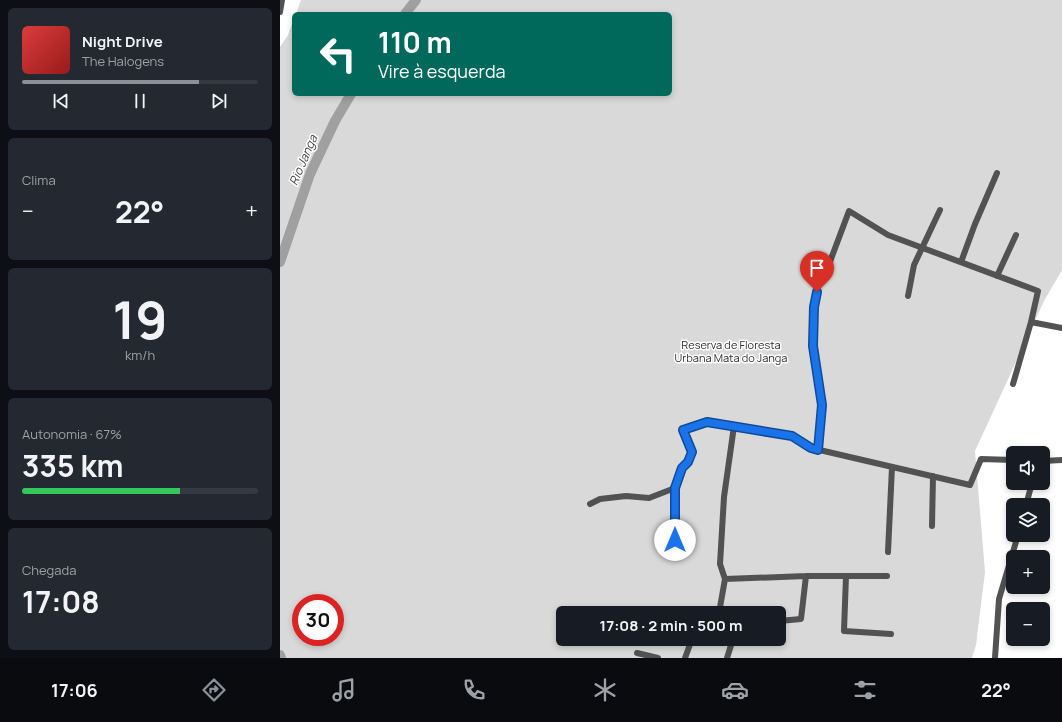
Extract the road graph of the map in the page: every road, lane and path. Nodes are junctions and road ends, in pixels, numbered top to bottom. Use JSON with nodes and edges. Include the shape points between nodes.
{"nodes":[{"id":1,"x":282,"y":0,"type":"edge"},
{"id":2,"x":280,"y":12,"type":"edge"},
{"id":3,"x":997,"y":172,"type":"dead end"},
{"id":4,"x":940,"y":210,"type":"dead end"},
{"id":5,"x":1016,"y":235,"type":"dead end"},
{"id":6,"x":922,"y":248,"type":"junction"},
{"id":7,"x":960,"y":262,"type":"junction"},
{"id":8,"x":828,"y":267,"type":"dead end"},
{"id":9,"x":997,"y":276,"type":"junction"},
{"id":10,"x":819,"y":277,"type":"dead end"},
{"id":11,"x":908,"y":296,"type":"dead end"},
{"id":12,"x":1031,"y":322,"type":"junction"},
{"id":13,"x":1062,"y":328,"type":"edge"},
{"id":14,"x":1013,"y":384,"type":"dead end"},
{"id":15,"x":734,"y":426,"type":"junction"},
{"id":16,"x":818,"y":450,"type":"junction"},
{"id":17,"x":1006,"y":460,"type":"edge"},
{"id":18,"x":1062,"y":460,"type":"edge"},
{"id":19,"x":1050,"y":461,"type":"edge"},
{"id":20,"x":892,"y":467,"type":"junction"},
{"id":21,"x":933,"y":476,"type":"junction"},
{"id":22,"x":675,"y":488,"type":"junction"},
{"id":23,"x":590,"y":504,"type":"dead end"},
{"id":24,"x":932,"y":526,"type":"dead end"},
{"id":25,"x":1016,"y":542,"type":"edge"},
{"id":26,"x":888,"y":552,"type":"dead end"},
{"id":27,"x":675,"y":554,"type":"dead end"},
{"id":28,"x":806,"y":576,"type":"junction"},
{"id":29,"x":846,"y":576,"type":"junction"},
{"id":30,"x":887,"y":576,"type":"dead end"},
{"id":31,"x":725,"y":579,"type":"junction"},
{"id":32,"x":720,"y":606,"type":"edge"},
{"id":33,"x":786,"y":620,"type":"edge"},
{"id":34,"x":891,"y":634,"type":"dead end"},
{"id":35,"x":689,"y":646,"type":"edge"},
{"id":36,"x":731,"y":646,"type":"edge"},
{"id":37,"x":637,"y":653,"type":"dead end"},
{"id":38,"x":658,"y":658,"type":"edge"},
{"id":39,"x":685,"y":658,"type":"edge"},
{"id":40,"x":727,"y":658,"type":"edge"},
{"id":41,"x":995,"y":658,"type":"edge"}],
"edges":[{"from":1,"to":2,"type":"street"},
{"from":3,"to":7,"type":"street"},
{"from":4,"to":6,"type":"street"},
{"from":5,"to":9,"type":"street"},
{"from":6,"to":7,"type":"street"},
{"from":6,"to":8,"type":"street","via":[[888,235],[849,211]]},
{"from":6,"to":11,"type":"street","via":[[914,265]]},
{"from":7,"to":9,"type":"street"},
{"from":9,"to":12,"type":"street","via":[[1038,291]]},
{"from":10,"to":16,"type":"street","via":[[814,307],[813,346],[822,405]]},
{"from":12,"to":13,"type":"street"},
{"from":12,"to":14,"type":"street"},
{"from":15,"to":16,"type":"street","via":[[792,436]]},
{"from":15,"to":22,"type":"street","via":[[707,422],[683,430],[692,452],[682,468]]},
{"from":15,"to":31,"type":"street","via":[[721,536],[720,564]]},
{"from":16,"to":20,"type":"street"},
{"from":17,"to":21,"type":"street","via":[[981,460],[970,485]]},
{"from":18,"to":19,"type":"street"},
{"from":20,"to":21,"type":"street"},
{"from":20,"to":26,"type":"street"},
{"from":21,"to":24,"type":"street"},
{"from":22,"to":23,"type":"street","via":[[649,498],[626,496],[600,499]]},
{"from":22,"to":27,"type":"street"},
{"from":25,"to":41,"type":"street","via":[[999,598]]},
{"from":28,"to":29,"type":"street"},
{"from":28,"to":31,"type":"street"},
{"from":28,"to":33,"type":"street","via":[[801,619]]},
{"from":29,"to":30,"type":"street"},
{"from":29,"to":34,"type":"street","via":[[844,631]]},
{"from":31,"to":32,"type":"street"},
{"from":35,"to":39,"type":"street"},
{"from":36,"to":40,"type":"street"},
{"from":37,"to":38,"type":"street"}]}
